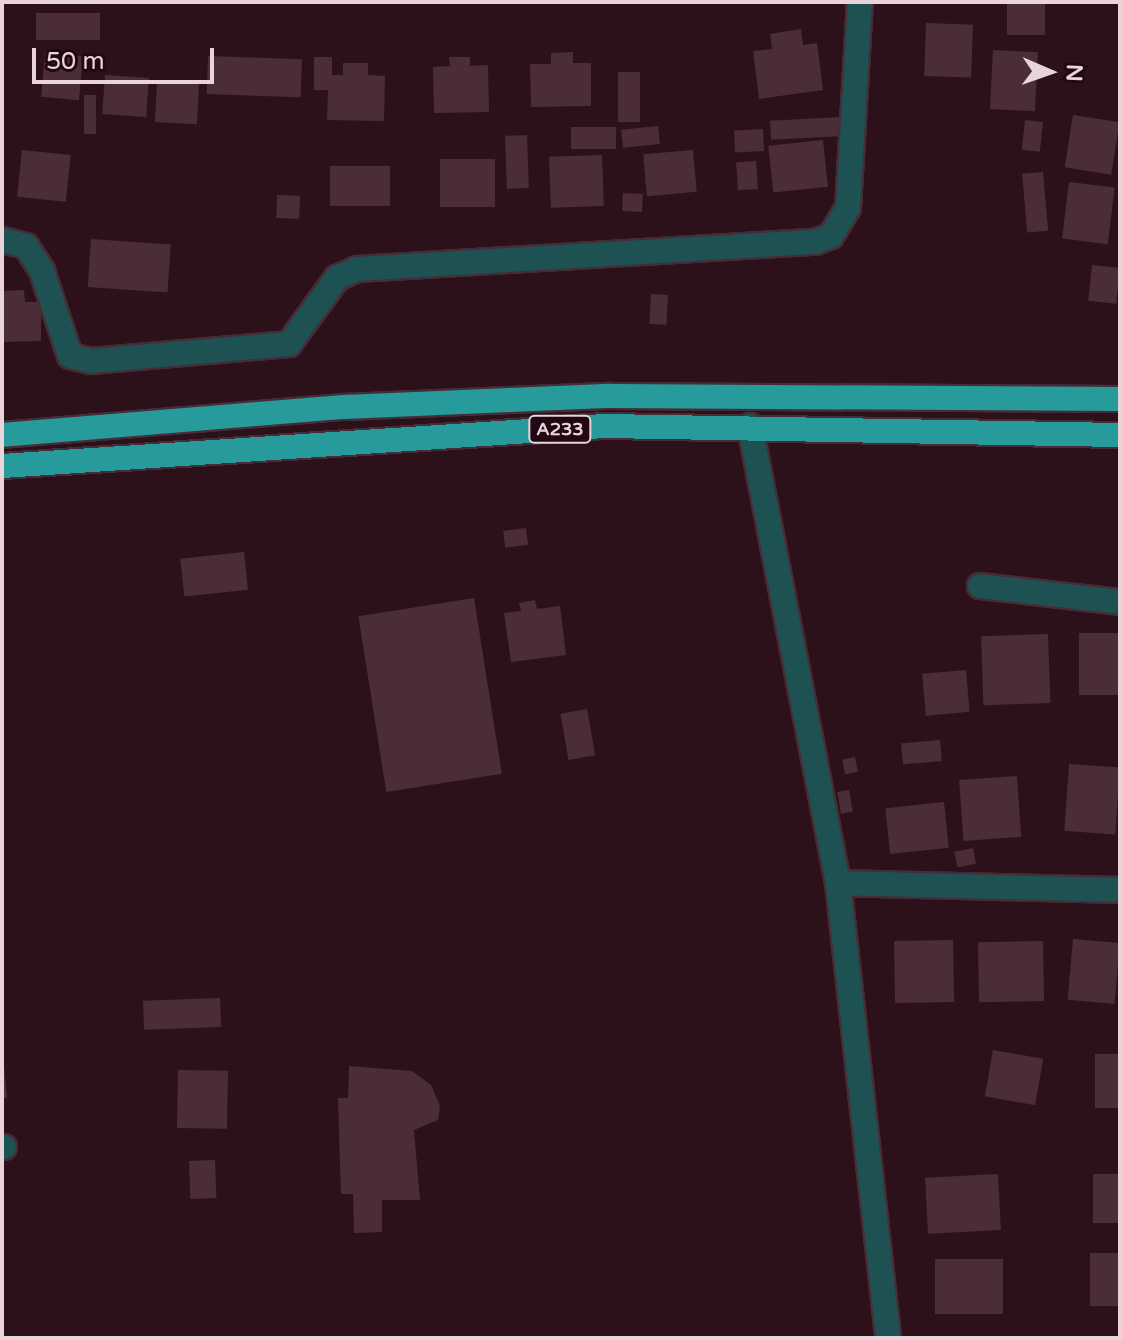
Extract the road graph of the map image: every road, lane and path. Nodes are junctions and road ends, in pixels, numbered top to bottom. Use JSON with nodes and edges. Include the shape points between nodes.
{"nodes":[{"id":1,"x":860,"y":2,"type":"edge"},
{"id":2,"x":2,"y":240,"type":"edge"},
{"id":3,"x":1120,"y":399,"type":"edge"},
{"id":4,"x":750,"y":426,"type":"junction"},
{"id":5,"x":2,"y":435,"type":"edge"},
{"id":6,"x":1120,"y":435,"type":"edge"},
{"id":7,"x":2,"y":466,"type":"edge"},
{"id":8,"x":980,"y":586,"type":"dead end"},
{"id":9,"x":1120,"y":602,"type":"edge"},
{"id":10,"x":838,"y":883,"type":"junction"},
{"id":11,"x":1120,"y":890,"type":"edge"},
{"id":12,"x":888,"y":1338,"type":"edge"}],
"edges":[{"from":1,"to":2,"type":"street","via":[[848,208],[831,236],[815,242],[357,269],[337,278],[289,344],[91,361],[70,356],[42,271],[26,246]]},
{"from":3,"to":5,"type":"highway","number":"A233","via":[[611,396],[344,407]]},
{"from":4,"to":6,"type":"highway","number":"A233"},
{"from":4,"to":7,"type":"highway","number":"A233","via":[[605,426]]},
{"from":4,"to":10,"type":"street"},
{"from":8,"to":9,"type":"street"},
{"from":10,"to":11,"type":"street"},
{"from":10,"to":12,"type":"street"}]}
